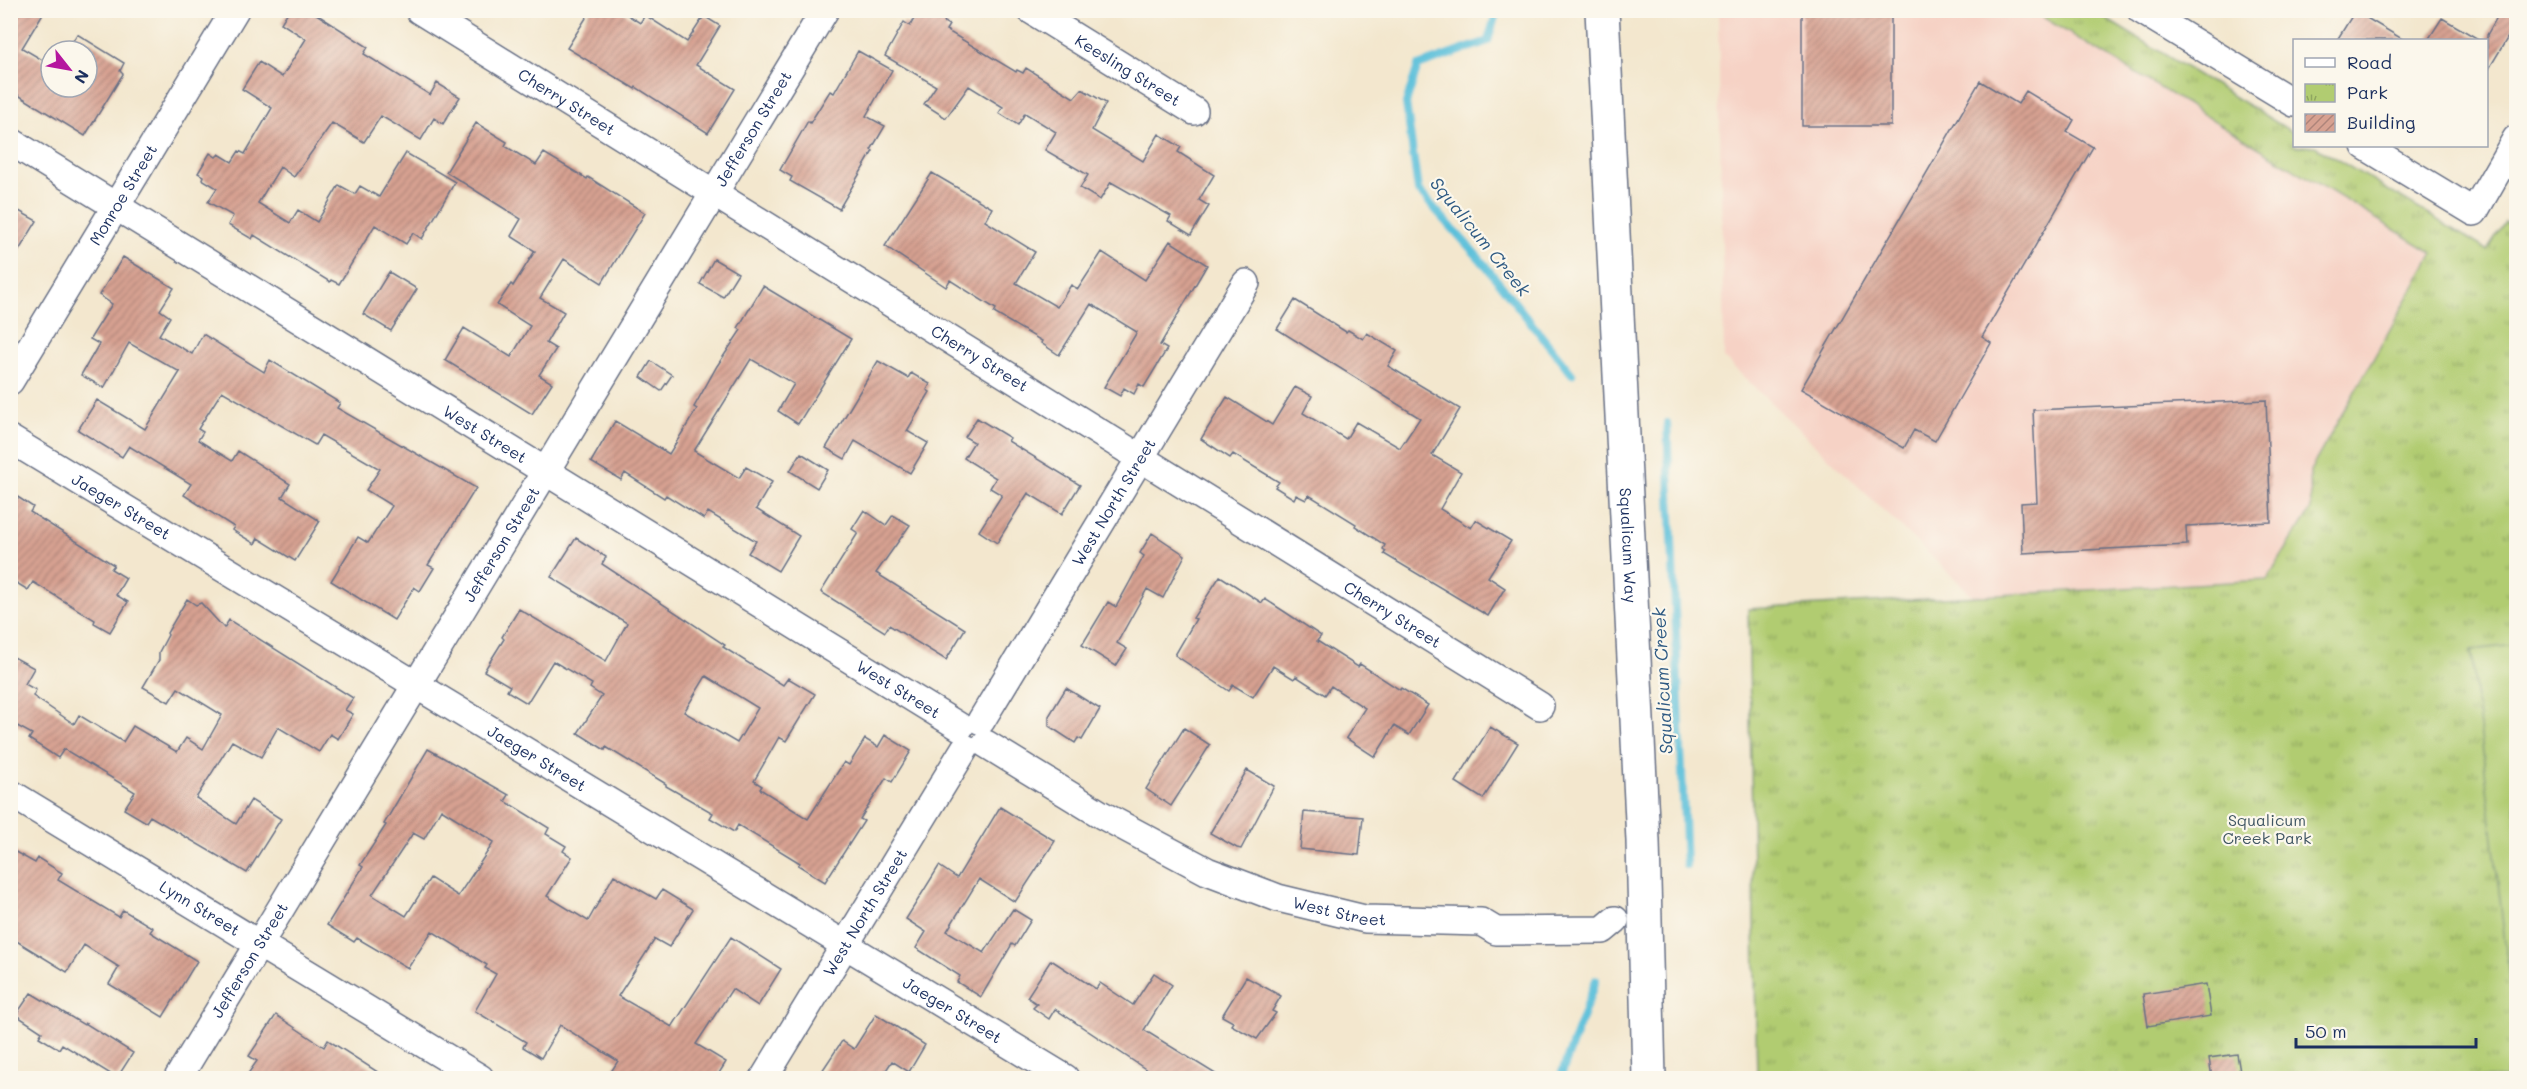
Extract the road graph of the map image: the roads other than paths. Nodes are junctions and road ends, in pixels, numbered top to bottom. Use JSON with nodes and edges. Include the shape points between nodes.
{"nodes":[{"id":1,"x":235,"y":10,"type":"edge"},
{"id":2,"x":420,"y":10,"type":"edge"},
{"id":3,"x":825,"y":10,"type":"edge"},
{"id":4,"x":1031,"y":10,"type":"edge"},
{"id":5,"x":1602,"y":10,"type":"edge"},
{"id":6,"x":2141,"y":10,"type":"edge"},
{"id":7,"x":2293,"y":102,"type":"edge"},
{"id":8,"x":1194,"y":111,"type":"dead end"},
{"id":9,"x":2517,"y":139,"type":"edge"},
{"id":10,"x":10,"y":141,"type":"edge"},
{"id":11,"x":2367,"y":147,"type":"edge"},
{"id":12,"x":714,"y":193,"type":"junction"},
{"id":13,"x":116,"y":206,"type":"junction"},
{"id":14,"x":1246,"y":283,"type":"dead end"},
{"id":15,"x":10,"y":381,"type":"edge"},
{"id":16,"x":10,"y":439,"type":"edge"},
{"id":17,"x":1140,"y":457,"type":"junction"},
{"id":18,"x":546,"y":471,"type":"junction"},
{"id":19,"x":416,"y":685,"type":"junction"},
{"id":20,"x":1540,"y":706,"type":"dead end"},
{"id":21,"x":973,"y":735,"type":"junction"},
{"id":22,"x":10,"y":793,"type":"edge"},
{"id":23,"x":1630,"y":920,"type":"junction"},
{"id":24,"x":259,"y":944,"type":"junction"},
{"id":25,"x":845,"y":945,"type":"junction"},
{"id":26,"x":178,"y":1078,"type":"edge"},
{"id":27,"x":480,"y":1078,"type":"edge"},
{"id":28,"x":764,"y":1078,"type":"edge"},
{"id":29,"x":1065,"y":1078,"type":"edge"},
{"id":30,"x":1649,"y":1078,"type":"edge"}],
"edges":[{"from":1,"to":13,"type":"street","name":"Monroe Street"},
{"from":2,"to":12,"type":"street","name":"Cherry Street"},
{"from":3,"to":12,"type":"street","name":"Jefferson Street"},
{"from":4,"to":8,"type":"street","name":"Keesling Street"},
{"from":5,"to":23,"type":"street","name":"Squalicum Way"},
{"from":6,"to":7,"type":"street"},
{"from":9,"to":11,"type":"street","via":[[2474,212]]},
{"from":10,"to":13,"type":"street","name":"West Street"},
{"from":12,"to":17,"type":"street","name":"Cherry Street"},
{"from":12,"to":18,"type":"street","name":"Jefferson Street"},
{"from":13,"to":15,"type":"street","name":"Monroe Street"},
{"from":13,"to":18,"type":"street","name":"West Street"},
{"from":14,"to":17,"type":"street","name":"West North Street"},
{"from":16,"to":19,"type":"street","name":"Jaeger Street"},
{"from":17,"to":20,"type":"street","name":"Cherry Street"},
{"from":17,"to":21,"type":"street","name":"West North Street"},
{"from":18,"to":19,"type":"street","name":"Jefferson Street"},
{"from":18,"to":21,"type":"street","name":"West Street"},
{"from":19,"to":24,"type":"street","name":"Jefferson Street"},
{"from":19,"to":25,"type":"street","name":"Jaeger Street"},
{"from":21,"to":23,"type":"street","name":"West Street","via":[[1102,815],[1176,855],[1278,898],[1365,919],[1481,922],[1496,912],[1604,911]]},
{"from":21,"to":25,"type":"street","name":"West North Street"},
{"from":22,"to":24,"type":"street","name":"Lynn Street"},
{"from":23,"to":30,"type":"street","name":"Squalicum Way"},
{"from":24,"to":26,"type":"street","name":"Jefferson Street"},
{"from":24,"to":27,"type":"street","name":"Lynn Street"},
{"from":25,"to":28,"type":"street","name":"West North Street"},
{"from":25,"to":29,"type":"street","name":"Jaeger Street"}]}
